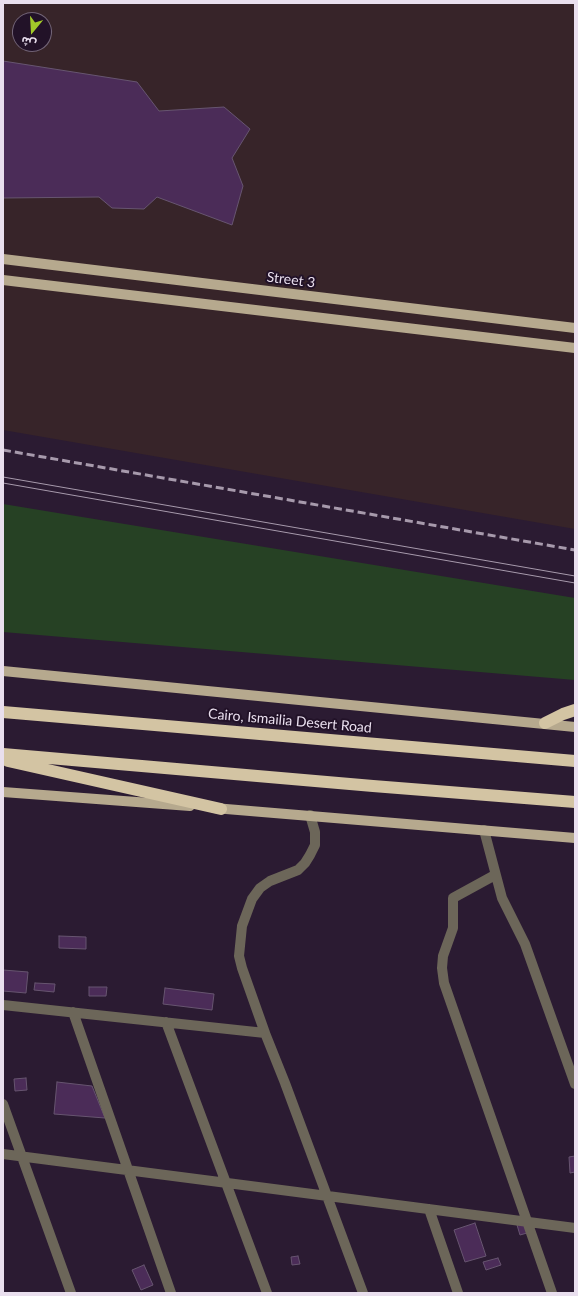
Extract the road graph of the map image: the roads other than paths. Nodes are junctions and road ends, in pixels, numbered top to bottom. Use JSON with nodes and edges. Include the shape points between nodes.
{"nodes":[{"id":1,"x":3,"y":259,"type":"edge"},
{"id":2,"x":3,"y":280,"type":"edge"},
{"id":3,"x":575,"y":328,"type":"edge"},
{"id":4,"x":575,"y":348,"type":"edge"},
{"id":5,"x":3,"y":671,"type":"edge"},
{"id":6,"x":3,"y":709,"type":"edge"},
{"id":7,"x":575,"y":710,"type":"edge"},
{"id":8,"x":3,"y":712,"type":"edge"},
{"id":9,"x":18,"y":713,"type":"junction"},
{"id":10,"x":545,"y":723,"type":"junction"},
{"id":11,"x":575,"y":727,"type":"edge"},
{"id":12,"x":3,"y":754,"type":"edge"},
{"id":13,"x":3,"y":759,"type":"edge"},
{"id":14,"x":575,"y":761,"type":"edge"},
{"id":15,"x":3,"y":792,"type":"edge"},
{"id":16,"x":575,"y":802,"type":"edge"},
{"id":17,"x":221,"y":809,"type":"junction"},
{"id":18,"x":310,"y":815,"type":"junction"},
{"id":19,"x":484,"y":830,"type":"junction"},
{"id":20,"x":575,"y":838,"type":"edge"},
{"id":21,"x":495,"y":875,"type":"junction"},
{"id":22,"x":3,"y":1005,"type":"edge"},
{"id":23,"x":73,"y":1012,"type":"junction"},
{"id":24,"x":166,"y":1022,"type":"junction"},
{"id":25,"x":265,"y":1033,"type":"junction"},
{"id":26,"x":575,"y":1084,"type":"edge"},
{"id":27,"x":3,"y":1104,"type":"edge"},
{"id":28,"x":3,"y":1154,"type":"edge"},
{"id":29,"x":22,"y":1156,"type":"junction"},
{"id":30,"x":128,"y":1171,"type":"junction"},
{"id":31,"x":226,"y":1184,"type":"junction"},
{"id":32,"x":327,"y":1196,"type":"junction"},
{"id":33,"x":428,"y":1209,"type":"junction"},
{"id":34,"x":528,"y":1222,"type":"junction"},
{"id":35,"x":575,"y":1228,"type":"edge"},
{"id":36,"x":71,"y":1293,"type":"edge"},
{"id":37,"x":171,"y":1293,"type":"edge"},
{"id":38,"x":267,"y":1293,"type":"edge"},
{"id":39,"x":363,"y":1293,"type":"edge"},
{"id":40,"x":458,"y":1293,"type":"edge"},
{"id":41,"x":552,"y":1293,"type":"edge"}],
"edges":[{"from":1,"to":3,"type":"main road","name":"Street 3"},
{"from":2,"to":4,"type":"main road"},
{"from":5,"to":10,"type":"main road"},
{"from":6,"to":9,"type":"highway"},
{"from":7,"to":10,"type":"highway"},
{"from":8,"to":9,"type":"highway","name":"Cairo, Ismailia Desert Road"},
{"from":9,"to":14,"type":"highway","name":"Cairo, Ismailia Desert Road"},
{"from":10,"to":11,"type":"main road"},
{"from":12,"to":16,"type":"highway"},
{"from":13,"to":17,"type":"highway"},
{"from":15,"to":17,"type":"main road"},
{"from":17,"to":18,"type":"main road"},
{"from":18,"to":19,"type":"main road"},
{"from":18,"to":25,"type":"street","via":[[315,832],[315,845],[310,855],[298,870],[270,881],[260,888],[252,899],[242,926],[239,956]]},
{"from":19,"to":20,"type":"main road"},
{"from":19,"to":21,"type":"street"},
{"from":21,"to":26,"type":"street","via":[[502,898],[525,944]]},
{"from":21,"to":34,"type":"street","via":[[453,898],[453,928],[443,956],[442,968],[444,983]]},
{"from":22,"to":23,"type":"street"},
{"from":23,"to":24,"type":"street"},
{"from":23,"to":30,"type":"street"},
{"from":24,"to":25,"type":"street"},
{"from":24,"to":31,"type":"street"},
{"from":25,"to":32,"type":"street"},
{"from":27,"to":29,"type":"street"},
{"from":28,"to":29,"type":"street"},
{"from":29,"to":30,"type":"street"},
{"from":29,"to":36,"type":"street"},
{"from":30,"to":31,"type":"street"},
{"from":30,"to":37,"type":"street"},
{"from":31,"to":32,"type":"street"},
{"from":31,"to":38,"type":"street"},
{"from":32,"to":33,"type":"street"},
{"from":32,"to":39,"type":"street"},
{"from":33,"to":34,"type":"street"},
{"from":33,"to":40,"type":"street"},
{"from":34,"to":35,"type":"street"},
{"from":34,"to":41,"type":"street"}]}
